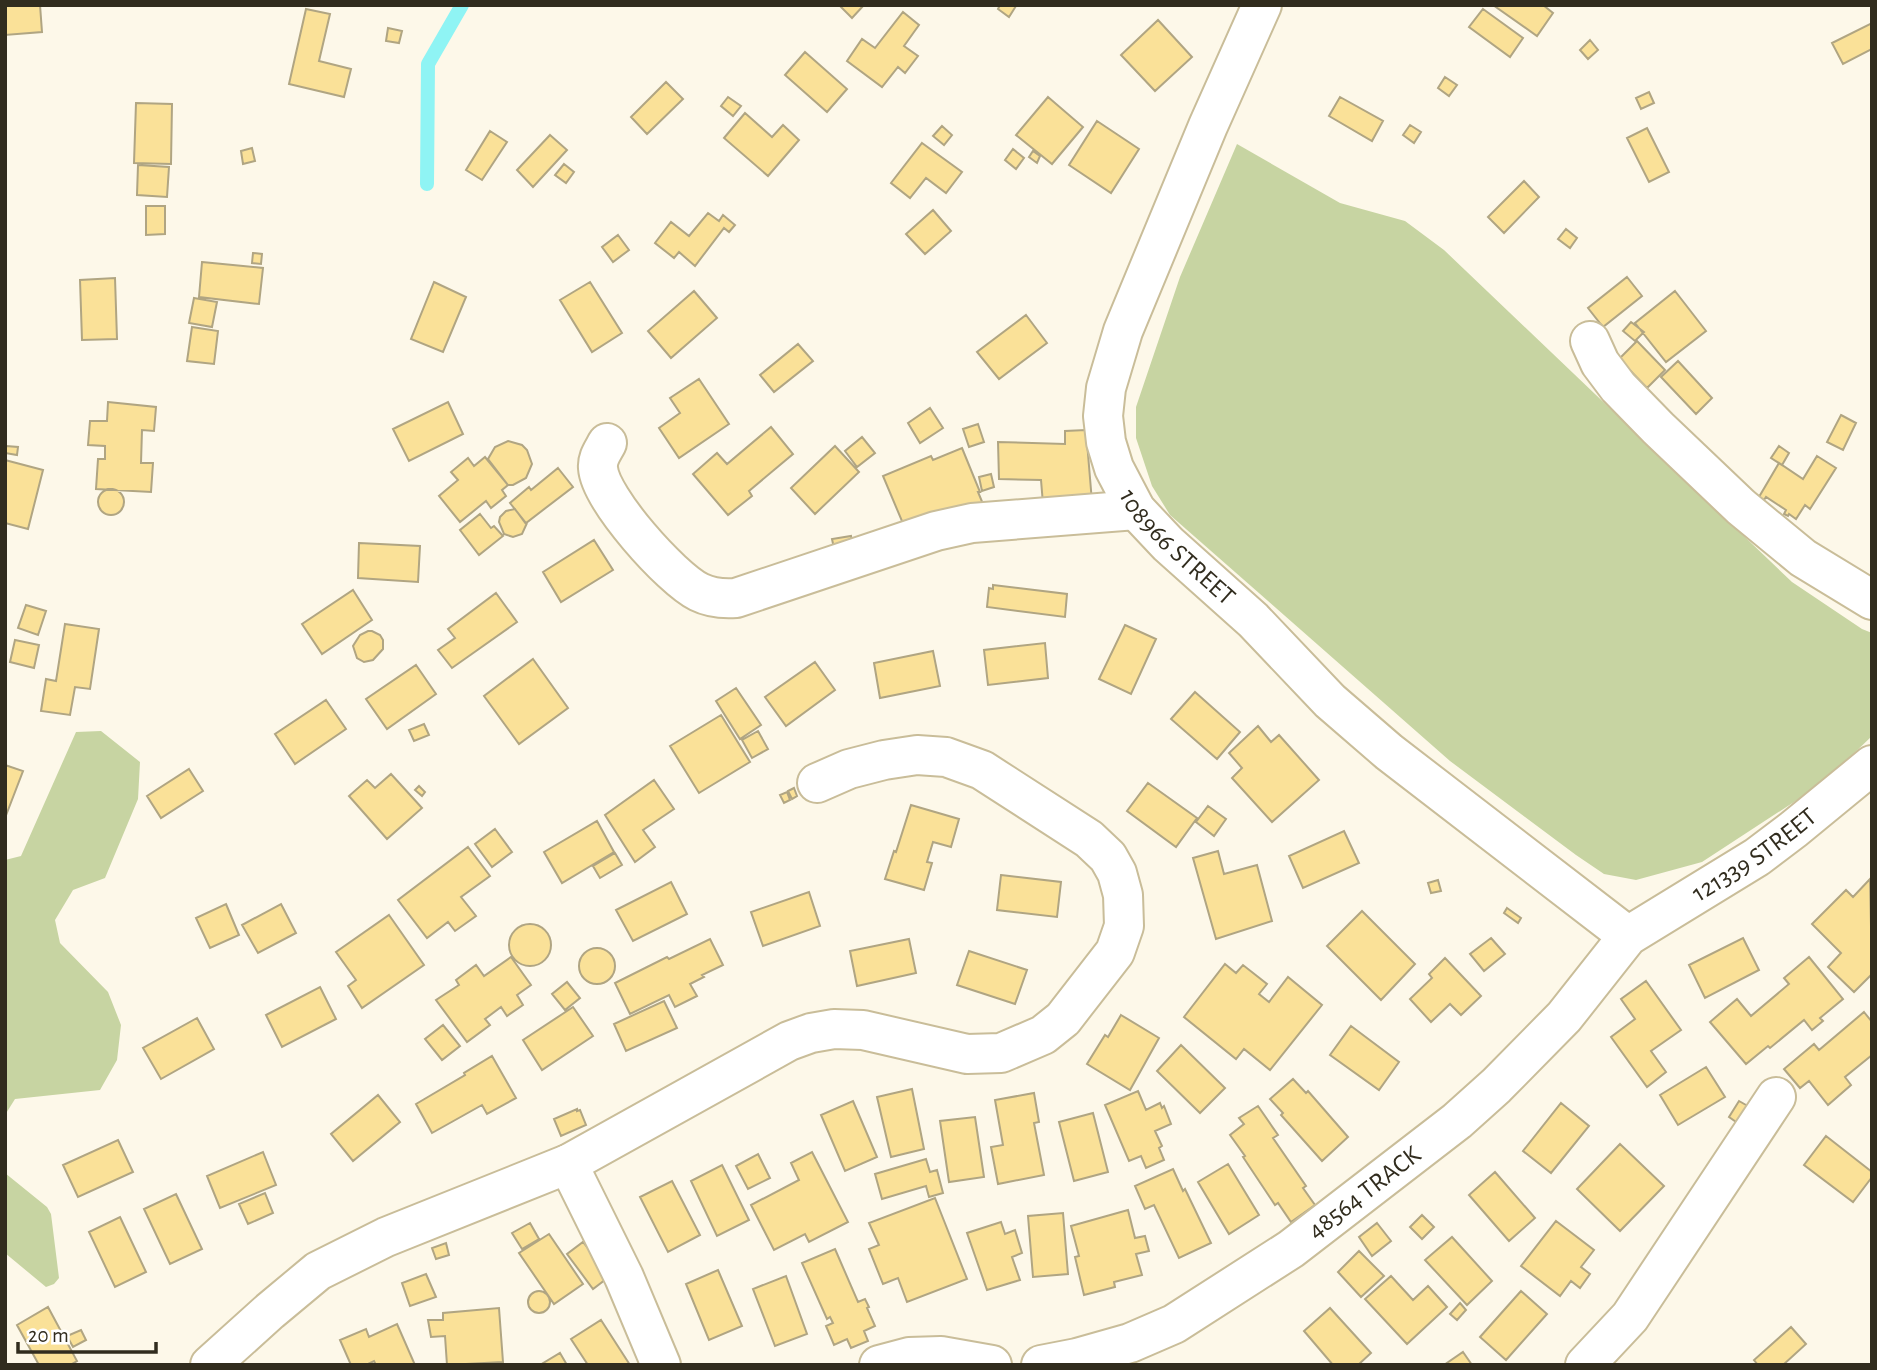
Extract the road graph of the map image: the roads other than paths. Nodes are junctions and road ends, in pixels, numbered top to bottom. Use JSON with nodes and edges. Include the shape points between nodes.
{"nodes":[{"id":1,"x":1262,"y":5,"type":"edge"},
{"id":2,"x":1590,"y":341,"type":"dead end"},
{"id":3,"x":607,"y":443,"type":"dead end"},
{"id":4,"x":1136,"y":510,"type":"junction"},
{"id":5,"x":1872,"y":600,"type":"edge"},
{"id":6,"x":1872,"y":765,"type":"edge"},
{"id":7,"x":817,"y":783,"type":"dead end"},
{"id":8,"x":1628,"y":936,"type":"junction"},
{"id":9,"x":1776,"y":1097,"type":"dead end"},
{"id":10,"x":568,"y":1164,"type":"junction"},
{"id":11,"x":210,"y":1365,"type":"edge"},
{"id":12,"x":661,"y":1365,"type":"edge"},
{"id":13,"x":879,"y":1365,"type":"edge"},
{"id":14,"x":992,"y":1365,"type":"edge"},
{"id":15,"x":1041,"y":1365,"type":"edge"},
{"id":16,"x":1585,"y":1365,"type":"edge"}],
"edges":[{"from":1,"to":4,"type":"street","name":"108966 STREET","via":[[1123,331],[1106,388],[1106,442]]},
{"from":2,"to":5,"type":"street","via":[[1618,387],[1741,507],[1803,558]]},
{"from":3,"to":4,"type":"street","via":[[598,467],[602,484],[625,522],[681,580],[716,599],[736,598],[972,523]]},
{"from":4,"to":8,"type":"street","name":"108966 STREET","via":[[1253,620],[1330,701],[1389,752]]},
{"from":6,"to":8,"type":"street","name":"121339 STREET","via":[[1756,857]]},
{"from":7,"to":10,"type":"street","via":[[849,769],[917,755],[946,757],[982,770],[1089,839],[1108,857],[1123,895],[1124,926],[1115,952],[1063,1019],[1016,1048],[967,1054],[863,1030],[811,1033],[742,1066]]},
{"from":8,"to":15,"type":"street","name":"48564 TRACK","via":[[1564,1017],[1496,1086],[1291,1248],[1174,1324],[1130,1343]]},
{"from":9,"to":16,"type":"street","via":[[1630,1317]]},
{"from":10,"to":11,"type":"street","via":[[386,1237],[318,1271]]},
{"from":10,"to":12,"type":"street"},
{"from":13,"to":14,"type":"street","via":[[909,1357],[941,1356]]}]}
